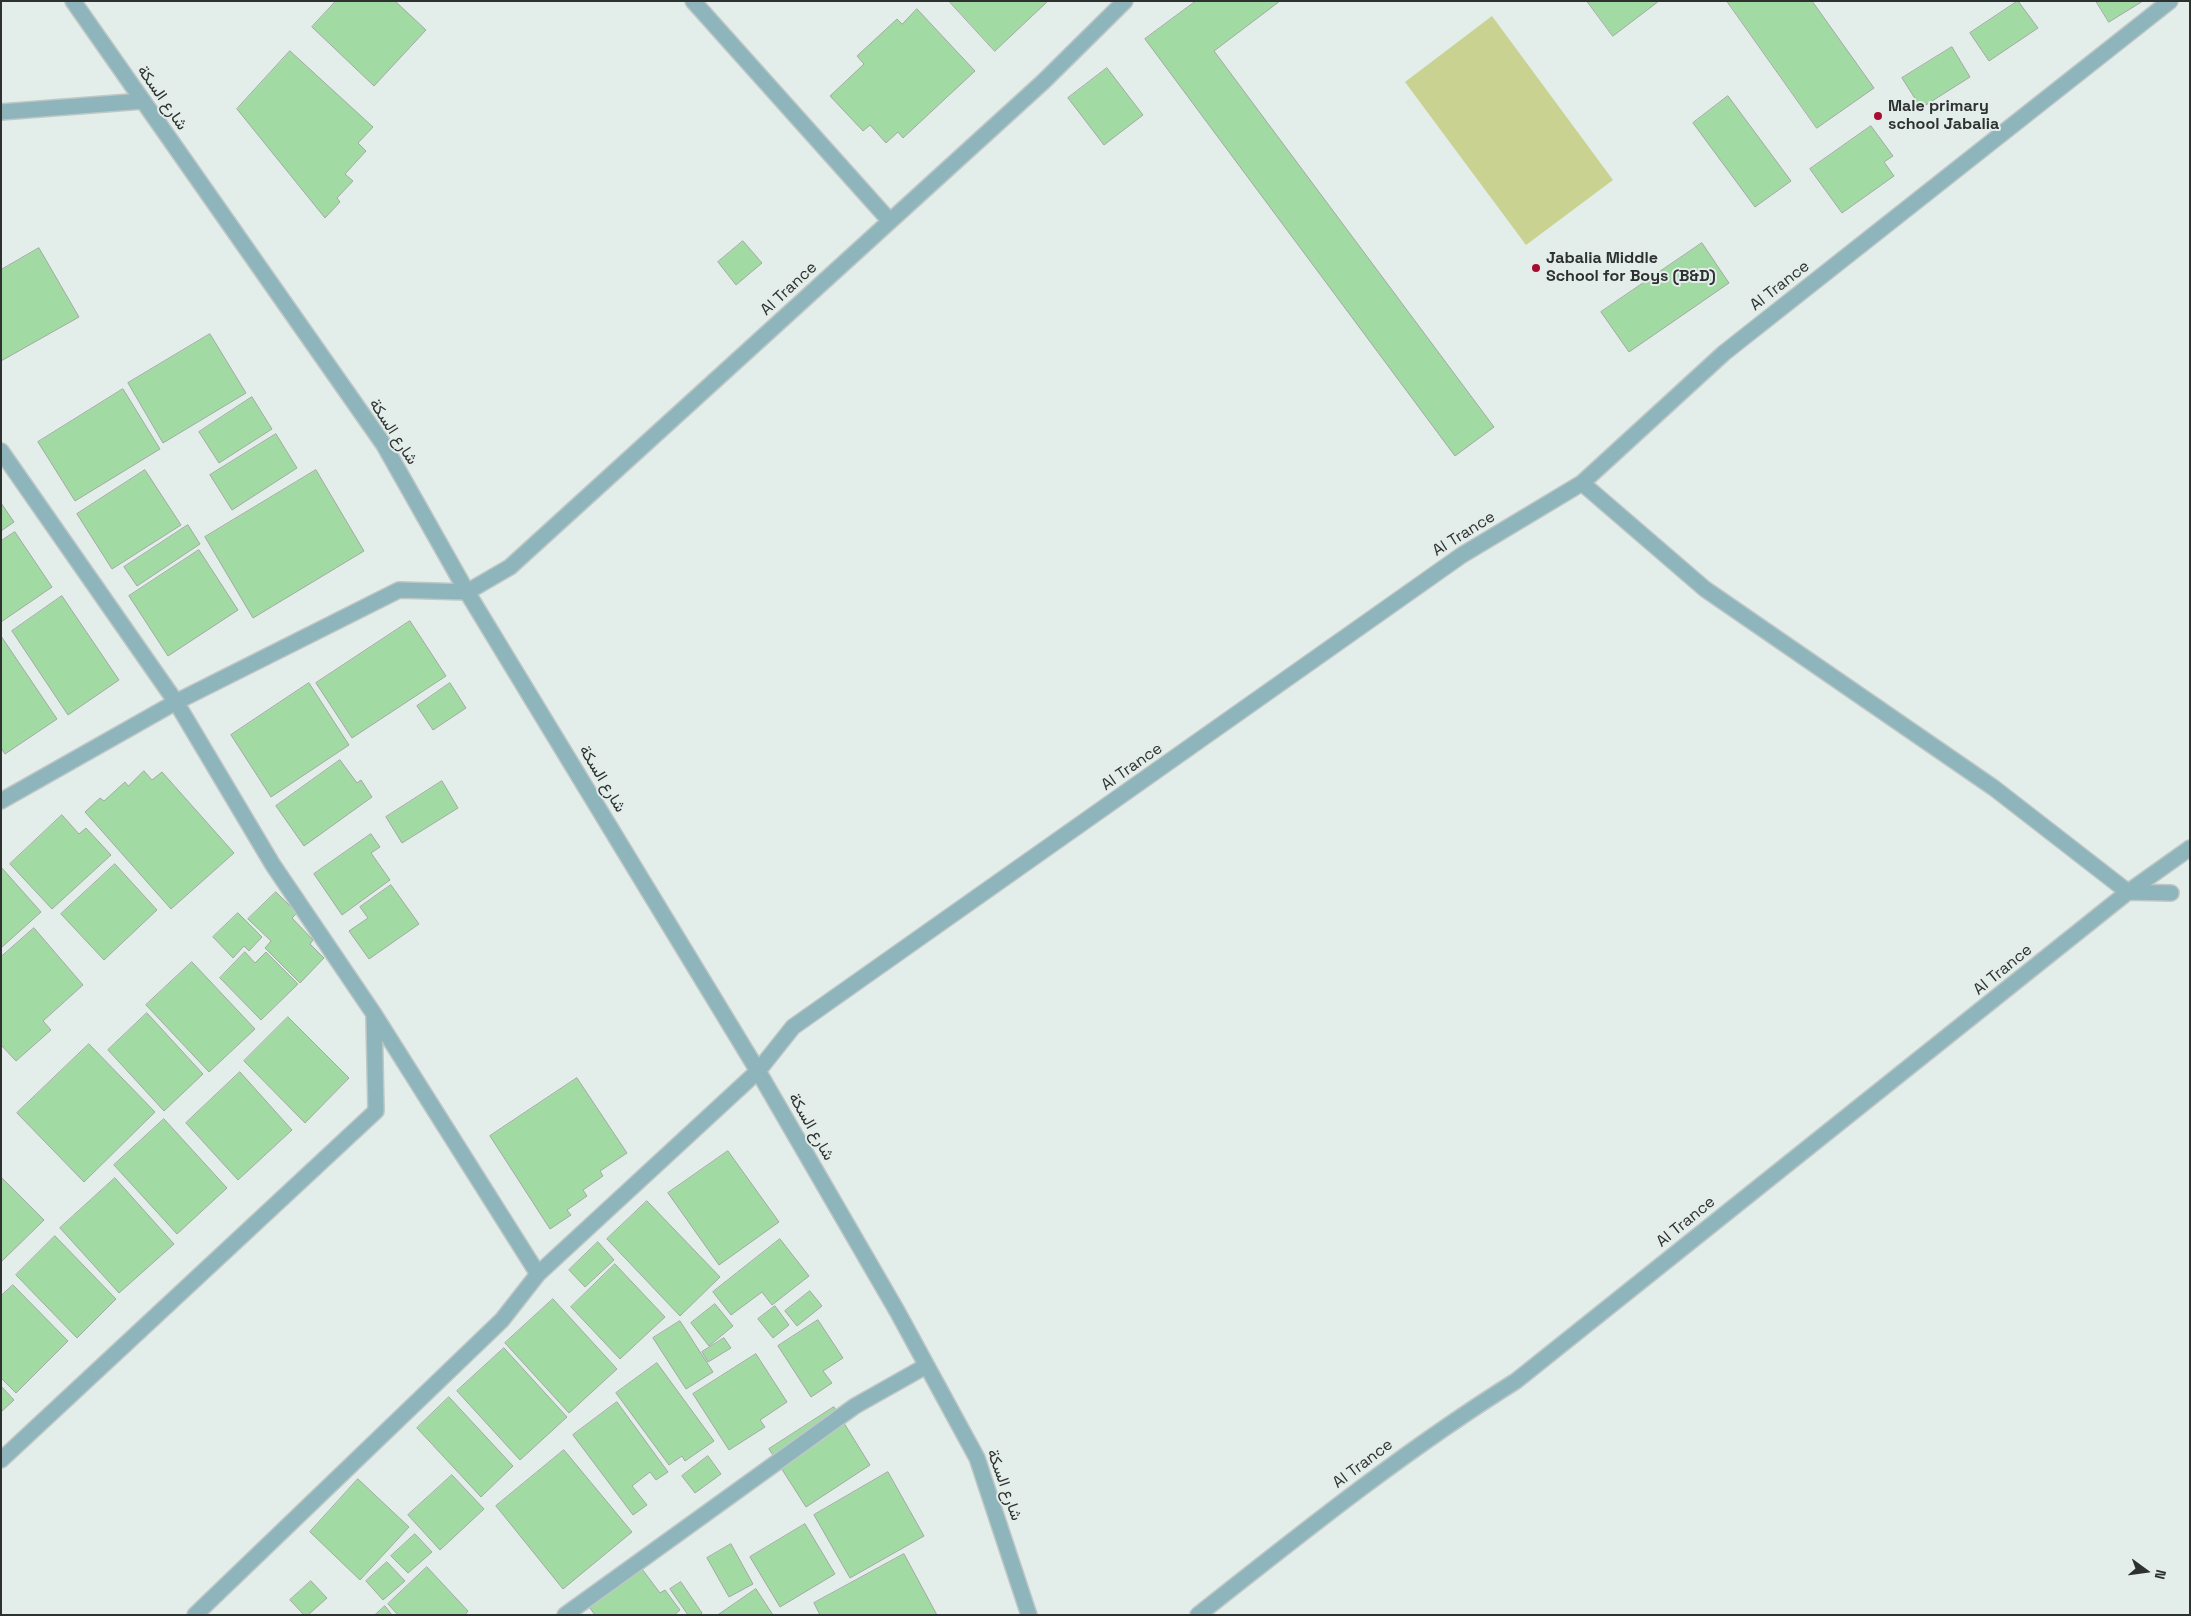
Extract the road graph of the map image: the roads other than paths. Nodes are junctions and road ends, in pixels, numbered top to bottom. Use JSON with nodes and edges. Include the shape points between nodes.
{"nodes":[{"id":1,"x":73,"y":1,"type":"edge"},
{"id":2,"x":693,"y":1,"type":"edge"},
{"id":3,"x":1125,"y":1,"type":"edge"},
{"id":4,"x":2170,"y":1,"type":"edge"},
{"id":5,"x":143,"y":102,"type":"junction"},
{"id":6,"x":1,"y":112,"type":"edge"},
{"id":7,"x":889,"y":220,"type":"junction"},
{"id":8,"x":1,"y":451,"type":"edge"},
{"id":9,"x":1582,"y":482,"type":"junction"},
{"id":10,"x":467,"y":592,"type":"junction"},
{"id":11,"x":176,"y":702,"type":"junction"},
{"id":12,"x":1,"y":801,"type":"edge"},
{"id":13,"x":2190,"y":848,"type":"edge"},
{"id":14,"x":2128,"y":892,"type":"junction"},
{"id":15,"x":2171,"y":893,"type":"dead end"},
{"id":16,"x":374,"y":1014,"type":"junction"},
{"id":17,"x":758,"y":1070,"type":"junction"},
{"id":18,"x":538,"y":1274,"type":"junction"},
{"id":19,"x":926,"y":1366,"type":"junction"},
{"id":20,"x":1,"y":1460,"type":"edge"},
{"id":21,"x":194,"y":1615,"type":"edge"},
{"id":22,"x":565,"y":1615,"type":"edge"},
{"id":23,"x":1029,"y":1615,"type":"edge"},
{"id":24,"x":1198,"y":1615,"type":"edge"}],
"edges":[{"from":1,"to":5,"type":"street","name":"شارع السكة"},
{"from":2,"to":7,"type":"street"},
{"from":3,"to":7,"type":"street","name":"Al Trance","via":[[1043,82]]},
{"from":4,"to":9,"type":"street","name":"Al Trance","via":[[1724,353]]},
{"from":5,"to":6,"type":"street"},
{"from":5,"to":10,"type":"street","name":"شارع السكة","via":[[384,445]]},
{"from":7,"to":10,"type":"street","name":"Al Trance","via":[[510,567]]},
{"from":8,"to":11,"type":"street"},
{"from":9,"to":14,"type":"street","via":[[1705,589],[1994,788]]},
{"from":9,"to":17,"type":"street","name":"Al Trance","via":[[1462,555],[793,1027]]},
{"from":10,"to":11,"type":"street","via":[[399,590]]},
{"from":10,"to":17,"type":"street","name":"شارع السكة"},
{"from":11,"to":12,"type":"street"},
{"from":11,"to":16,"type":"street","via":[[273,865]]},
{"from":13,"to":14,"type":"street","name":"Al Trance"},
{"from":14,"to":15,"type":"street"},
{"from":14,"to":24,"type":"street","name":"Al Trance","via":[[1516,1381],[1448,1424],[1360,1487]]},
{"from":16,"to":18,"type":"street"},
{"from":16,"to":20,"type":"street","via":[[376,1111]]},
{"from":17,"to":18,"type":"street","name":"Al Trance"},
{"from":17,"to":19,"type":"street","name":"شارع السكة"},
{"from":18,"to":21,"type":"street","name":"Al Trance","via":[[502,1320]]},
{"from":19,"to":22,"type":"street","via":[[855,1406]]},
{"from":19,"to":23,"type":"street","name":"شارع السكة","via":[[977,1458]]}]}
